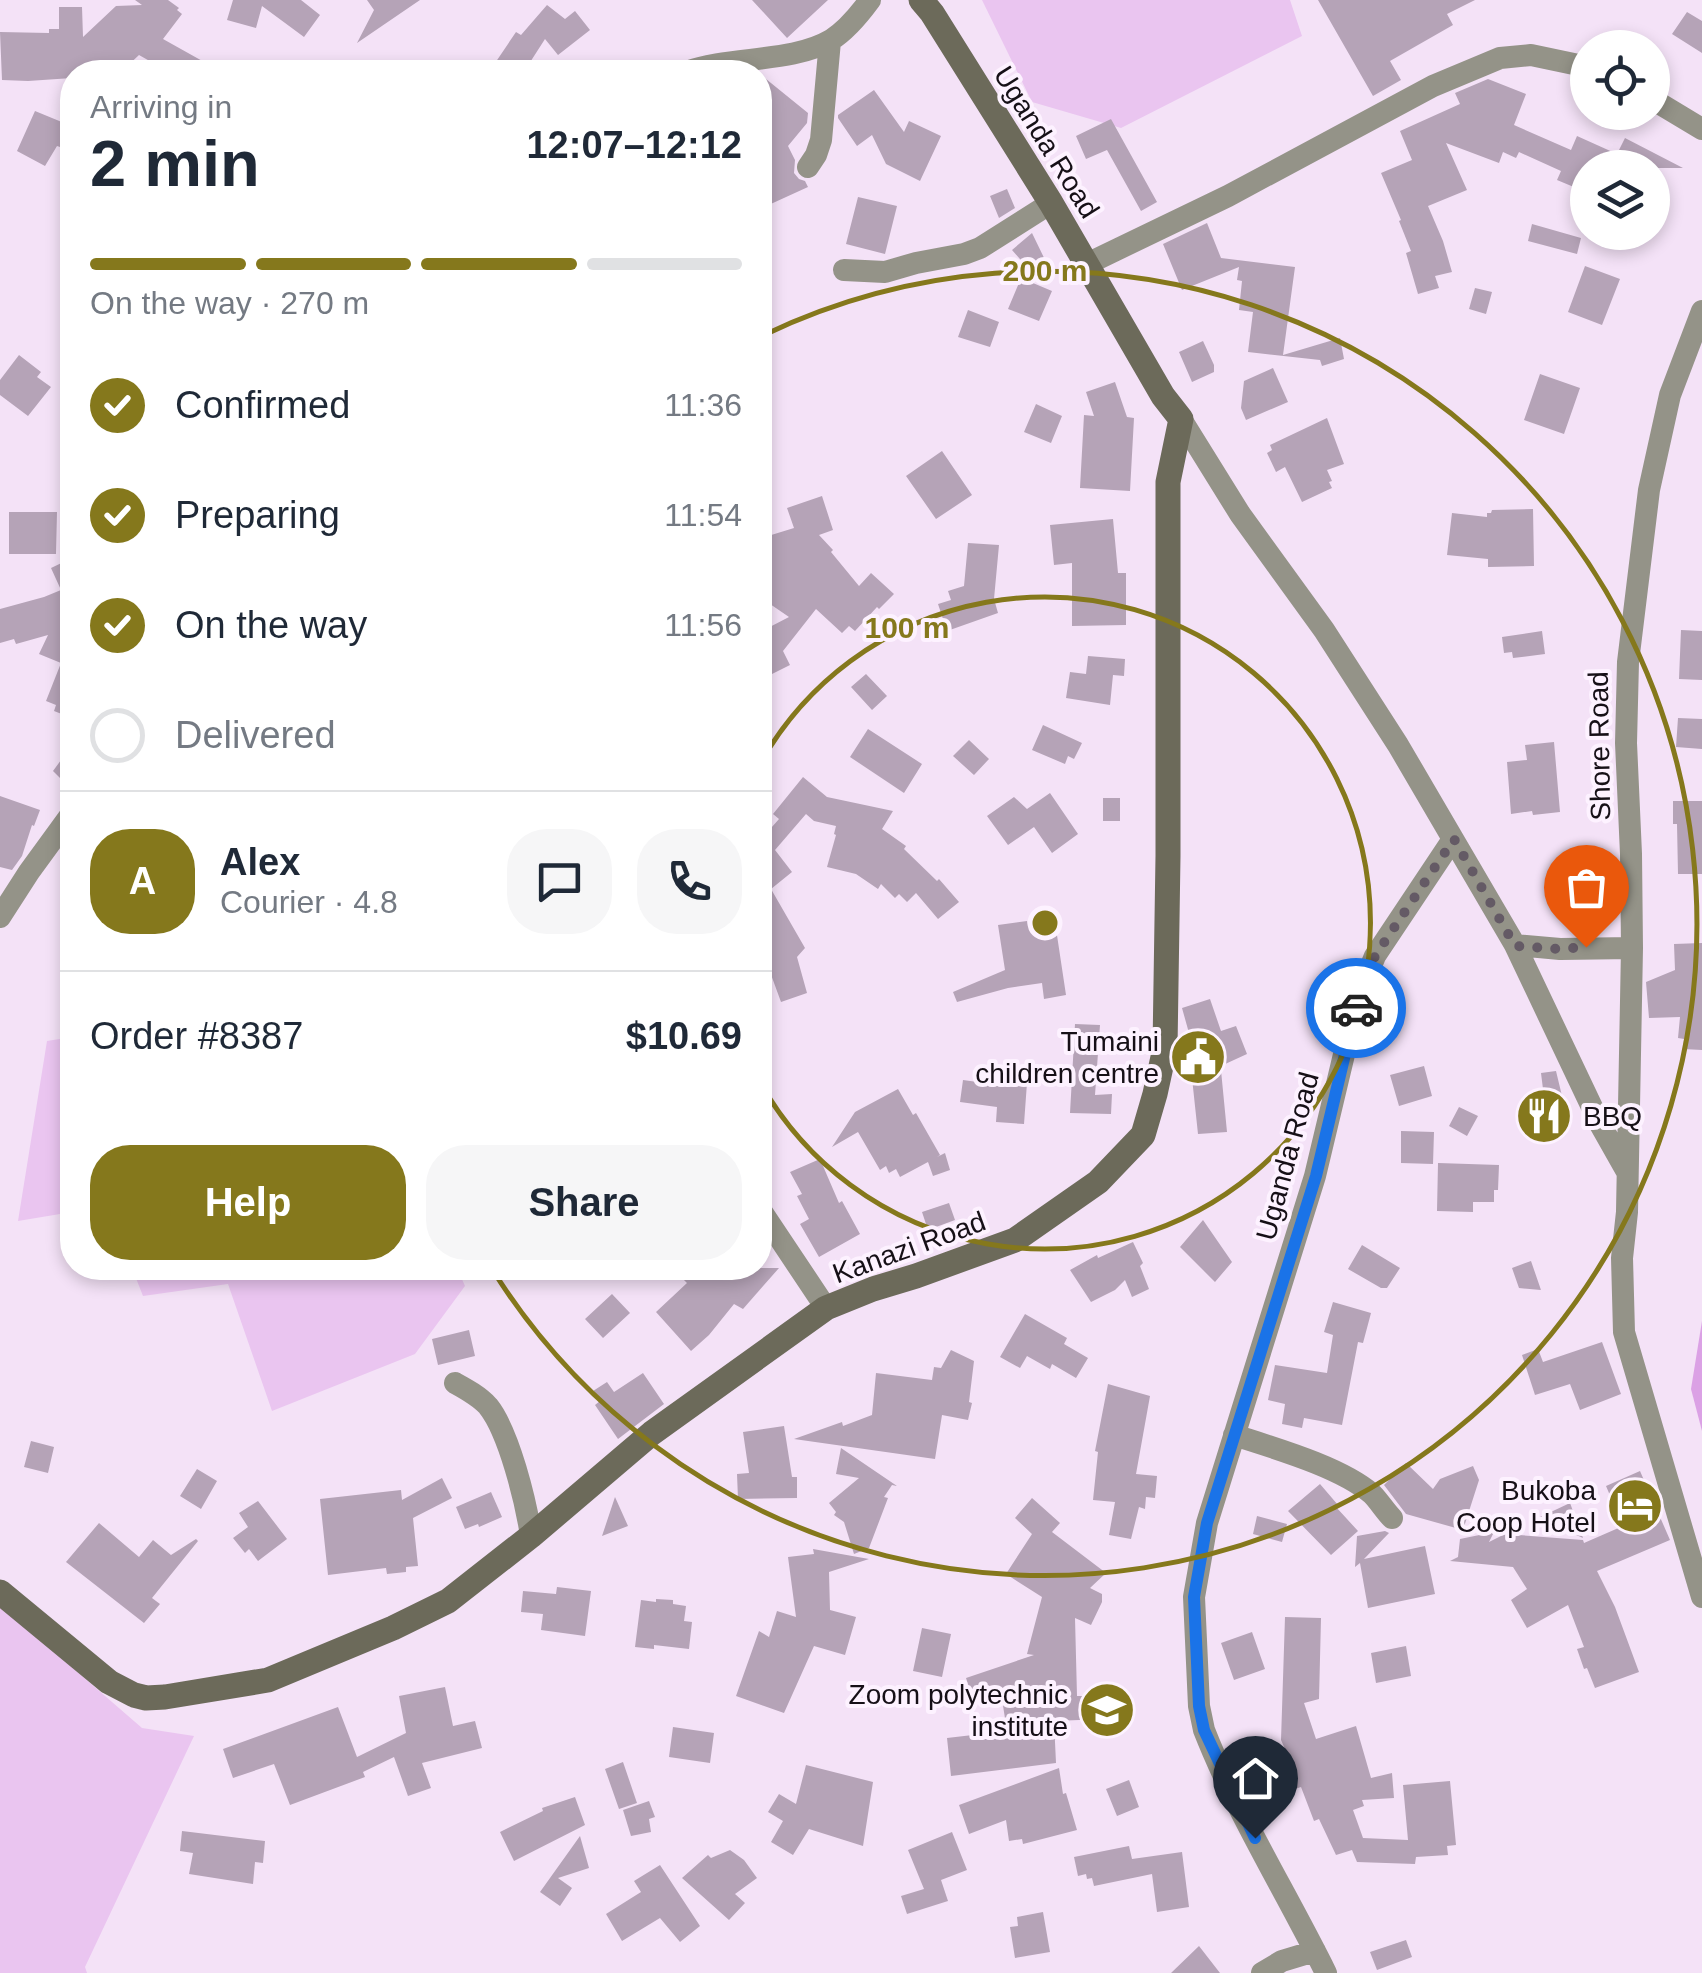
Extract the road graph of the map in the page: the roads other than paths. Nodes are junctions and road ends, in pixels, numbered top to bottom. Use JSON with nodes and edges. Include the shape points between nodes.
{"nodes":[{"id":1,"x":870,"y":0,"type":"edge"},
{"id":2,"x":921,"y":0,"type":"edge"},
{"id":3,"x":830,"y":41,"type":"junction"},
{"id":4,"x":749,"y":60,"type":"edge"},
{"id":5,"x":1570,"y":63,"type":"edge"},
{"id":6,"x":1670,"y":110,"type":"edge"},
{"id":7,"x":1702,"y":129,"type":"edge"},
{"id":8,"x":808,"y":167,"type":"dead end"},
{"id":9,"x":1052,"y":202,"type":"junction"},
{"id":10,"x":1087,"y":264,"type":"junction"},
{"id":11,"x":844,"y":270,"type":"dead end"},
{"id":12,"x":1702,"y":311,"type":"edge"},
{"id":13,"x":1181,"y":419,"type":"junction"},
{"id":14,"x":60,"y":830,"type":"edge"},
{"id":15,"x":1454,"y":839,"type":"junction"},
{"id":16,"x":0,"y":917,"type":"edge"},
{"id":17,"x":1515,"y":946,"type":"junction"},
{"id":18,"x":1632,"y":948,"type":"junction"},
{"id":19,"x":1626,"y":1170,"type":"junction"},
{"id":20,"x":772,"y":1227,"type":"edge"},
{"id":21,"x":826,"y":1308,"type":"junction"},
{"id":22,"x":455,"y":1383,"type":"dead end"},
{"id":23,"x":1234,"y":1435,"type":"junction"},
{"id":24,"x":1392,"y":1518,"type":"dead end"},
{"id":25,"x":531,"y":1536,"type":"junction"},
{"id":26,"x":0,"y":1592,"type":"edge"},
{"id":27,"x":1702,"y":1597,"type":"edge"},
{"id":28,"x":1315,"y":1951,"type":"junction"},
{"id":29,"x":1262,"y":1973,"type":"edge"},
{"id":30,"x":1326,"y":1973,"type":"edge"}],
"edges":[{"from":1,"to":3,"type":"street"},
{"from":2,"to":9,"type":"main road","name":"Uganda Road"},
{"from":3,"to":4,"type":"street"},
{"from":3,"to":8,"type":"street","via":[[821,140]]},
{"from":5,"to":10,"type":"street","via":[[1531,55],[1500,58]]},
{"from":6,"to":7,"type":"street"},
{"from":9,"to":10,"type":"main road","name":"Uganda Road"},
{"from":9,"to":11,"type":"street","via":[[964,254],[885,272]]},
{"from":10,"to":13,"type":"main road","name":"Uganda Road"},
{"from":12,"to":18,"type":"street","name":"Shore Road","via":[[1670,395],[1634,596],[1626,743]]},
{"from":13,"to":15,"type":"street","name":"Uganda Road"},
{"from":13,"to":21,"type":"main road","name":"Kanazi Road","via":[[1168,482],[1164,1048],[1143,1136],[1098,1182],[1015,1240]]},
{"from":14,"to":16,"type":"street"},
{"from":15,"to":17,"type":"street"},
{"from":15,"to":23,"type":"street","name":"Uganda Road","via":[[1375,956],[1358,1000],[1316,1176]]},
{"from":17,"to":18,"type":"street"},
{"from":17,"to":19,"type":"street"},
{"from":18,"to":19,"type":"street","name":"Shore Road"},
{"from":19,"to":27,"type":"street","name":"Shore Road","via":[[1624,1332]]},
{"from":20,"to":21,"type":"street"},
{"from":21,"to":25,"type":"main road","name":"Kanazi Road","via":[[652,1433]]},
{"from":22,"to":25,"type":"street","via":[[488,1406],[500,1428]]},
{"from":23,"to":24,"type":"street","via":[[1342,1476]]},
{"from":23,"to":28,"type":"street","name":"Uganda Road","via":[[1207,1523],[1194,1597],[1199,1706],[1213,1753]]},
{"from":25,"to":26,"type":"main road","name":"Kanazi Road","via":[[448,1601],[393,1628],[268,1680],[165,1697],[134,1695],[109,1682]]},
{"from":28,"to":29,"type":"street"},
{"from":28,"to":30,"type":"street","name":"Uganda Road"}]}
